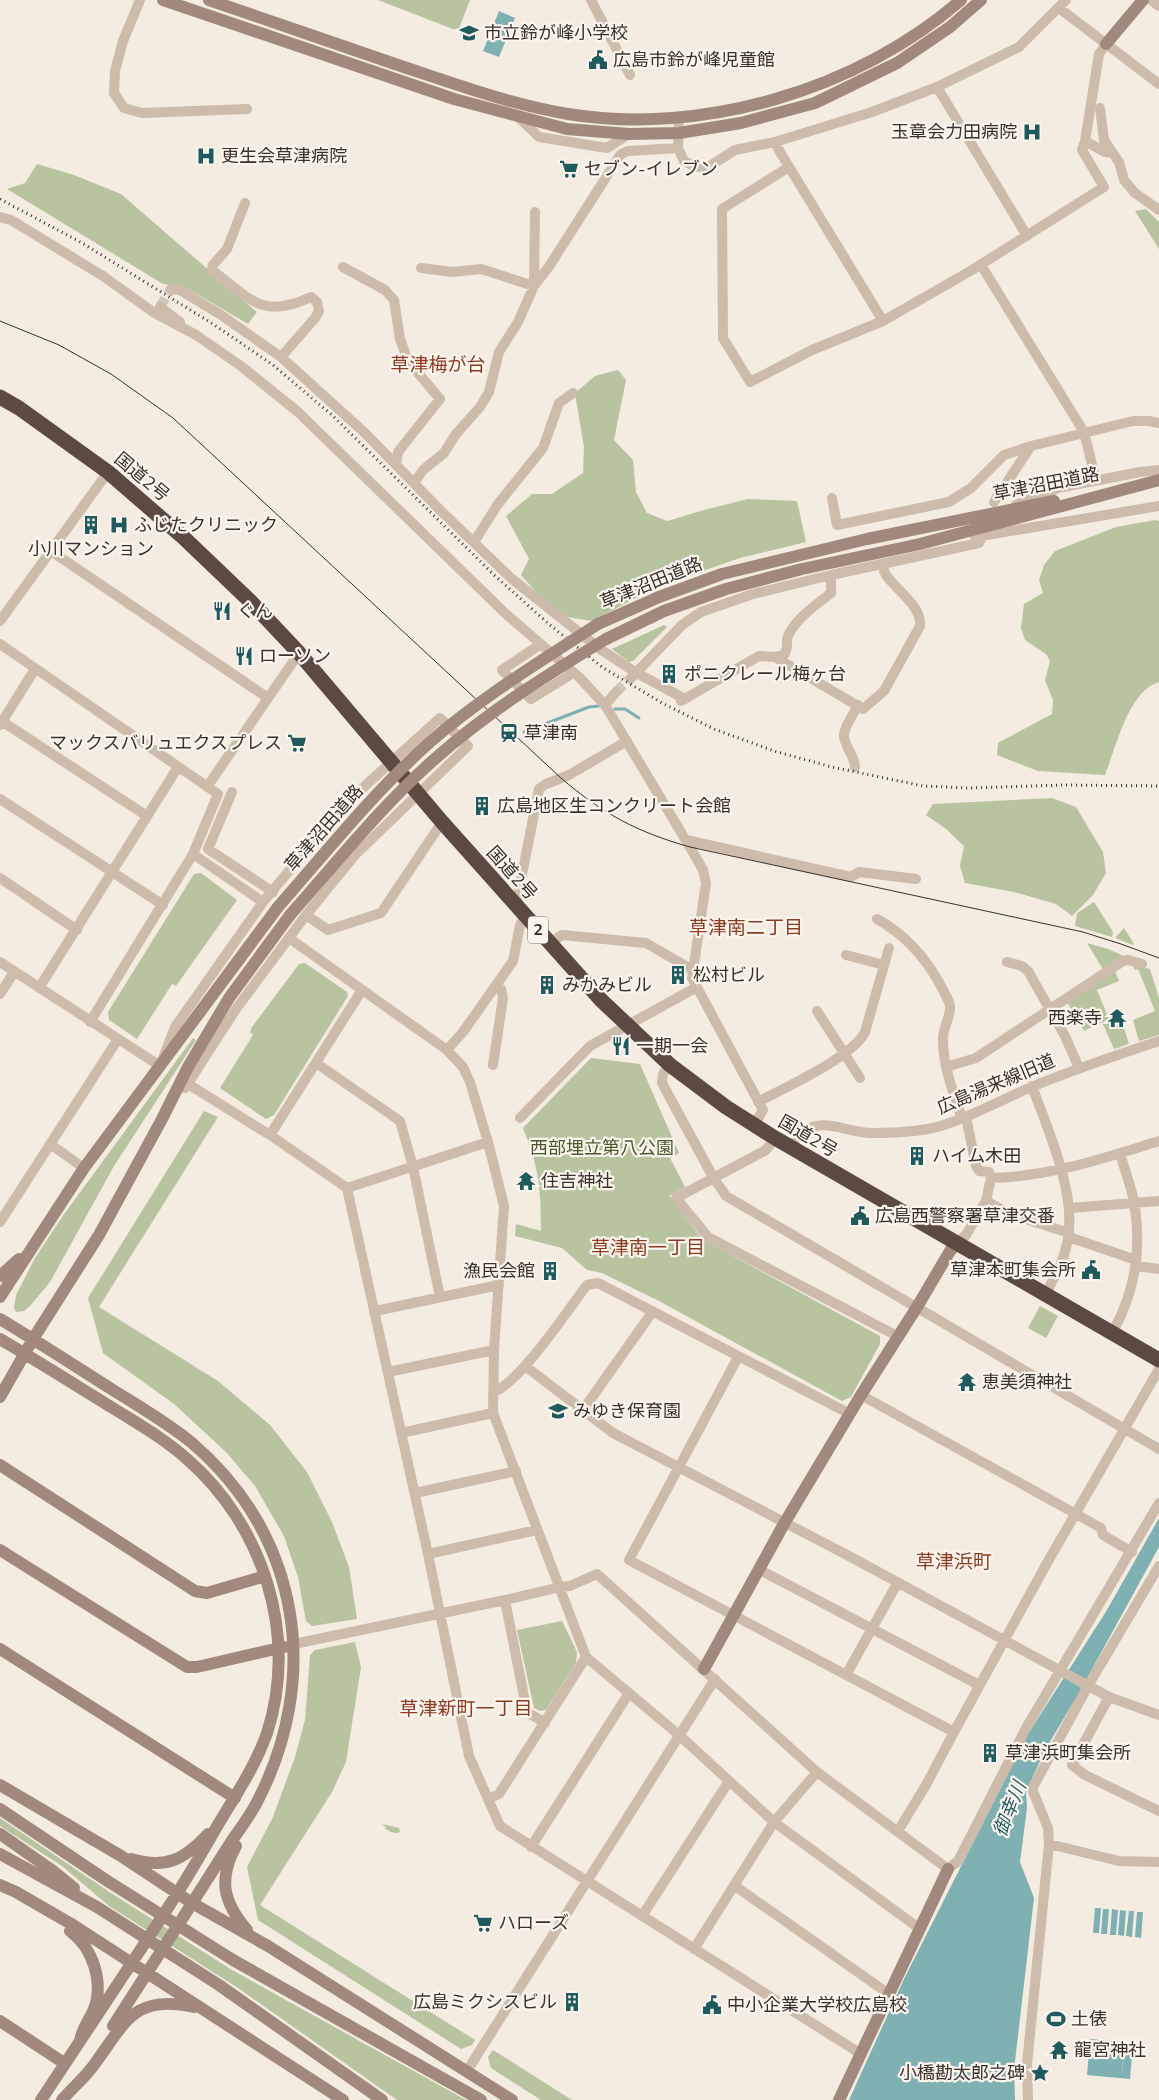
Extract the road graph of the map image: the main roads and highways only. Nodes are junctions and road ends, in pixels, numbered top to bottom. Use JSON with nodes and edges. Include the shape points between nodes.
{"nodes":[{"id":1,"x":0,"y":397,"type":"edge"},
{"id":2,"x":1159,"y":1360,"type":"edge"}],
"edges":[{"from":1,"to":2,"type":"highway","name":"国道2号","number":"2","via":[[108,472],[250,601],[299,652],[442,822],[583,981],[626,1026],[670,1065],[754,1126]]}]}
